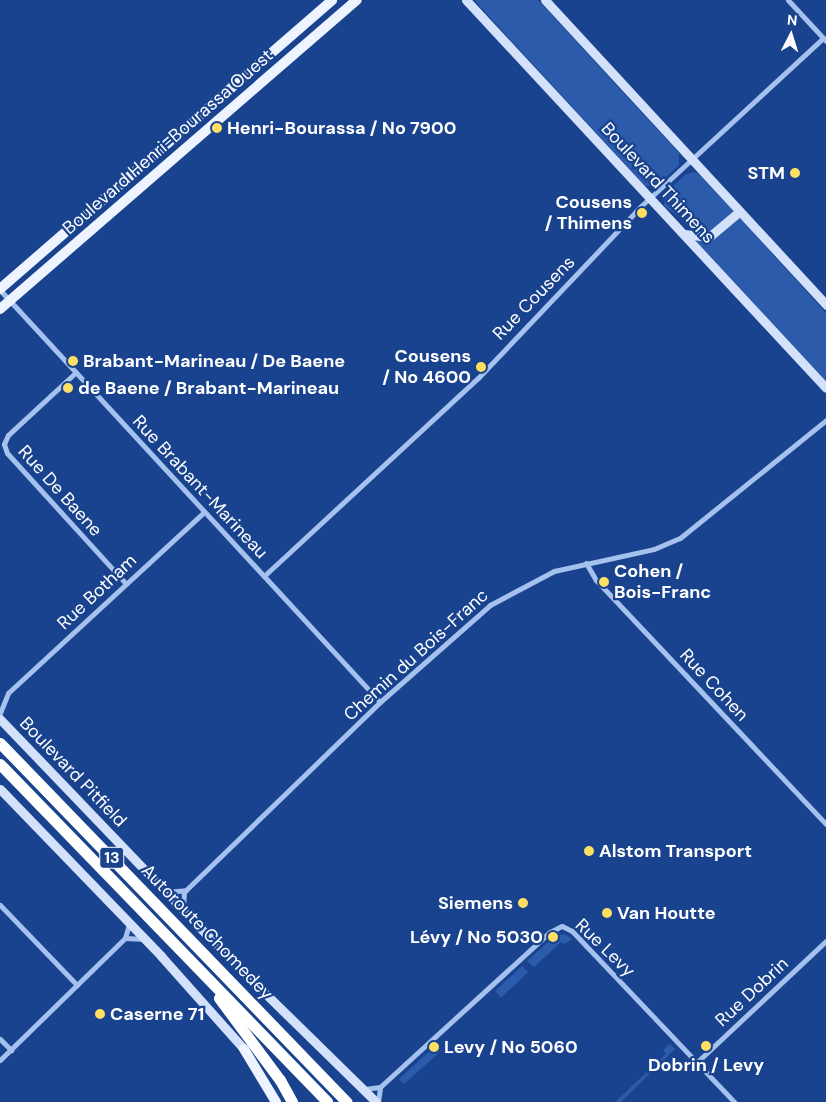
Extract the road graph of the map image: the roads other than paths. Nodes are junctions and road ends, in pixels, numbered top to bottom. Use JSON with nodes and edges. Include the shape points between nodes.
{"nodes":[{"id":1,"x":332,"y":0,"type":"edge"},
{"id":2,"x":357,"y":0,"type":"edge"},
{"id":3,"x":466,"y":0,"type":"edge"},
{"id":4,"x":545,"y":0,"type":"edge"},
{"id":5,"x":788,"y":0,"type":"edge"},
{"id":6,"x":825,"y":39,"type":"edge"},
{"id":7,"x":693,"y":160,"type":"junction"},
{"id":8,"x":650,"y":199,"type":"junction"},
{"id":9,"x":740,"y":211,"type":"junction"},
{"id":10,"x":683,"y":234,"type":"junction"},
{"id":11,"x":0,"y":290,"type":"edge"},
{"id":12,"x":9,"y":301,"type":"junction"},
{"id":13,"x":826,"y":305,"type":"edge"},
{"id":14,"x":0,"y":309,"type":"edge"},
{"id":15,"x":75,"y":373,"type":"junction"},
{"id":16,"x":826,"y":388,"type":"edge"},
{"id":17,"x":826,"y":420,"type":"edge"},
{"id":18,"x":204,"y":512,"type":"junction"},
{"id":19,"x":586,"y":563,"type":"junction"},
{"id":20,"x":264,"y":576,"type":"junction"},
{"id":21,"x":126,"y":584,"type":"junction"},
{"id":22,"x":8,"y":693,"type":"junction"},
{"id":23,"x":0,"y":696,"type":"edge"},
{"id":24,"x":380,"y":702,"type":"junction"},
{"id":25,"x":0,"y":713,"type":"edge"},
{"id":26,"x":0,"y":719,"type":"edge"},
{"id":27,"x":0,"y":743,"type":"edge"},
{"id":28,"x":0,"y":764,"type":"edge"},
{"id":29,"x":0,"y":789,"type":"edge"},
{"id":30,"x":826,"y":824,"type":"edge"},
{"id":31,"x":184,"y":891,"type":"junction"},
{"id":32,"x":165,"y":892,"type":"junction"},
{"id":33,"x":0,"y":905,"type":"edge"},
{"id":34,"x":183,"y":910,"type":"junction"},
{"id":35,"x":130,"y":922,"type":"junction"},
{"id":36,"x":125,"y":938,"type":"junction"},
{"id":37,"x":145,"y":939,"type":"junction"},
{"id":38,"x":826,"y":941,"type":"edge"},
{"id":39,"x":201,"y":972,"type":"junction"},
{"id":40,"x":77,"y":985,"type":"junction"},
{"id":41,"x":0,"y":1039,"type":"edge"},
{"id":42,"x":244,"y":1049,"type":"joint"},
{"id":43,"x":10,"y":1050,"type":"junction"},
{"id":44,"x":0,"y":1060,"type":"edge"},
{"id":45,"x":696,"y":1063,"type":"junction"},
{"id":46,"x":380,"y":1087,"type":"junction"},
{"id":47,"x":363,"y":1090,"type":"junction"},
{"id":48,"x":276,"y":1102,"type":"edge"},
{"id":49,"x":292,"y":1102,"type":"edge"},
{"id":50,"x":326,"y":1102,"type":"edge"},
{"id":51,"x":347,"y":1102,"type":"edge"},
{"id":52,"x":377,"y":1102,"type":"edge"},
{"id":53,"x":734,"y":1102,"type":"edge"}],
"edges":[{"from":1,"to":11,"type":"main road","name":"Boulevard Henri-Bourassa Ouest"},
{"from":2,"to":12,"type":"main road","name":"Boulevard Henri-Bourassa Ouest"},
{"from":3,"to":8,"type":"street","name":"Boulevard Thimens"},
{"from":4,"to":7,"type":"street"},
{"from":5,"to":6,"type":"street"},
{"from":6,"to":7,"type":"street","name":"Rue Cousens"},
{"from":7,"to":8,"type":"street","name":"Rue Cousens"},
{"from":7,"to":9,"type":"street"},
{"from":8,"to":10,"type":"street","name":"Boulevard Thimens"},
{"from":8,"to":20,"type":"street","name":"Rue Cousens","via":[[478,378]]},
{"from":9,"to":10,"type":"street","via":[[709,237]]},
{"from":9,"to":13,"type":"street"},
{"from":10,"to":16,"type":"street","name":"Boulevard Thimens"},
{"from":11,"to":12,"type":"street","name":"Rue Brabant-Marineau"},
{"from":12,"to":14,"type":"main road","name":"Boulevard Henri-Bourassa Ouest"},
{"from":12,"to":15,"type":"street","name":"Rue Brabant-Marineau"},
{"from":15,"to":18,"type":"street","name":"Rue Brabant-Marineau"},
{"from":15,"to":21,"type":"street","name":"Rue De Baene","via":[[8,435],[4,444],[7,453]]},
{"from":17,"to":19,"type":"street","name":"Chemin du Bois-Franc","via":[[682,536],[654,549]]},
{"from":18,"to":20,"type":"street","name":"Rue Brabant-Marineau"},
{"from":18,"to":21,"type":"street","name":"Rue Botham"},
{"from":19,"to":24,"type":"street","name":"Chemin du Bois-Franc","via":[[540,577],[494,602]]},
{"from":19,"to":30,"type":"street","name":"Rue Cohen","via":[[594,577]]},
{"from":20,"to":24,"type":"street","name":"Rue Brabant-Marineau"},
{"from":21,"to":22,"type":"street","name":"Rue Botham"},
{"from":22,"to":23,"type":"street","name":"Rue Botham"},
{"from":22,"to":25,"type":"street","name":"Rue Botham"},
{"from":24,"to":31,"type":"street","name":"Chemin du Bois-Franc"},
{"from":26,"to":32,"type":"street","name":"Boulevard Pitfield"},
{"from":27,"to":51,"type":"highway","name":"Autoroute Chomedey","number":"13"},
{"from":28,"to":39,"type":"highway","name":"Autoroute Chomedey","number":"13"},
{"from":29,"to":35,"type":"street"},
{"from":31,"to":32,"type":"street"},
{"from":31,"to":34,"type":"street"},
{"from":32,"to":34,"type":"street","name":"Boulevard Pitfield"},
{"from":33,"to":40,"type":"street"},
{"from":34,"to":47,"type":"street","name":"Boulevard Pitfield"},
{"from":35,"to":36,"type":"street"},
{"from":35,"to":37,"type":"street"},
{"from":36,"to":37,"type":"street"},
{"from":36,"to":40,"type":"street"},
{"from":37,"to":42,"type":"street"},
{"from":38,"to":45,"type":"street","name":"Rue Dobrin"},
{"from":39,"to":49,"type":"highway","via":[[249,1042],[280,1080]]},
{"from":39,"to":50,"type":"highway","name":"Autoroute Chomedey","number":"13"},
{"from":40,"to":43,"type":"street"},
{"from":41,"to":43,"type":"street"},
{"from":42,"to":48,"type":"main road"},
{"from":43,"to":44,"type":"street"},
{"from":45,"to":46,"type":"street","name":"Rue Levy","via":[[572,930],[560,926]]},
{"from":45,"to":53,"type":"street","name":"Rue Levy"},
{"from":46,"to":47,"type":"street"},
{"from":46,"to":52,"type":"street"},
{"from":47,"to":52,"type":"street","name":"Boulevard Pitfield"}]}
